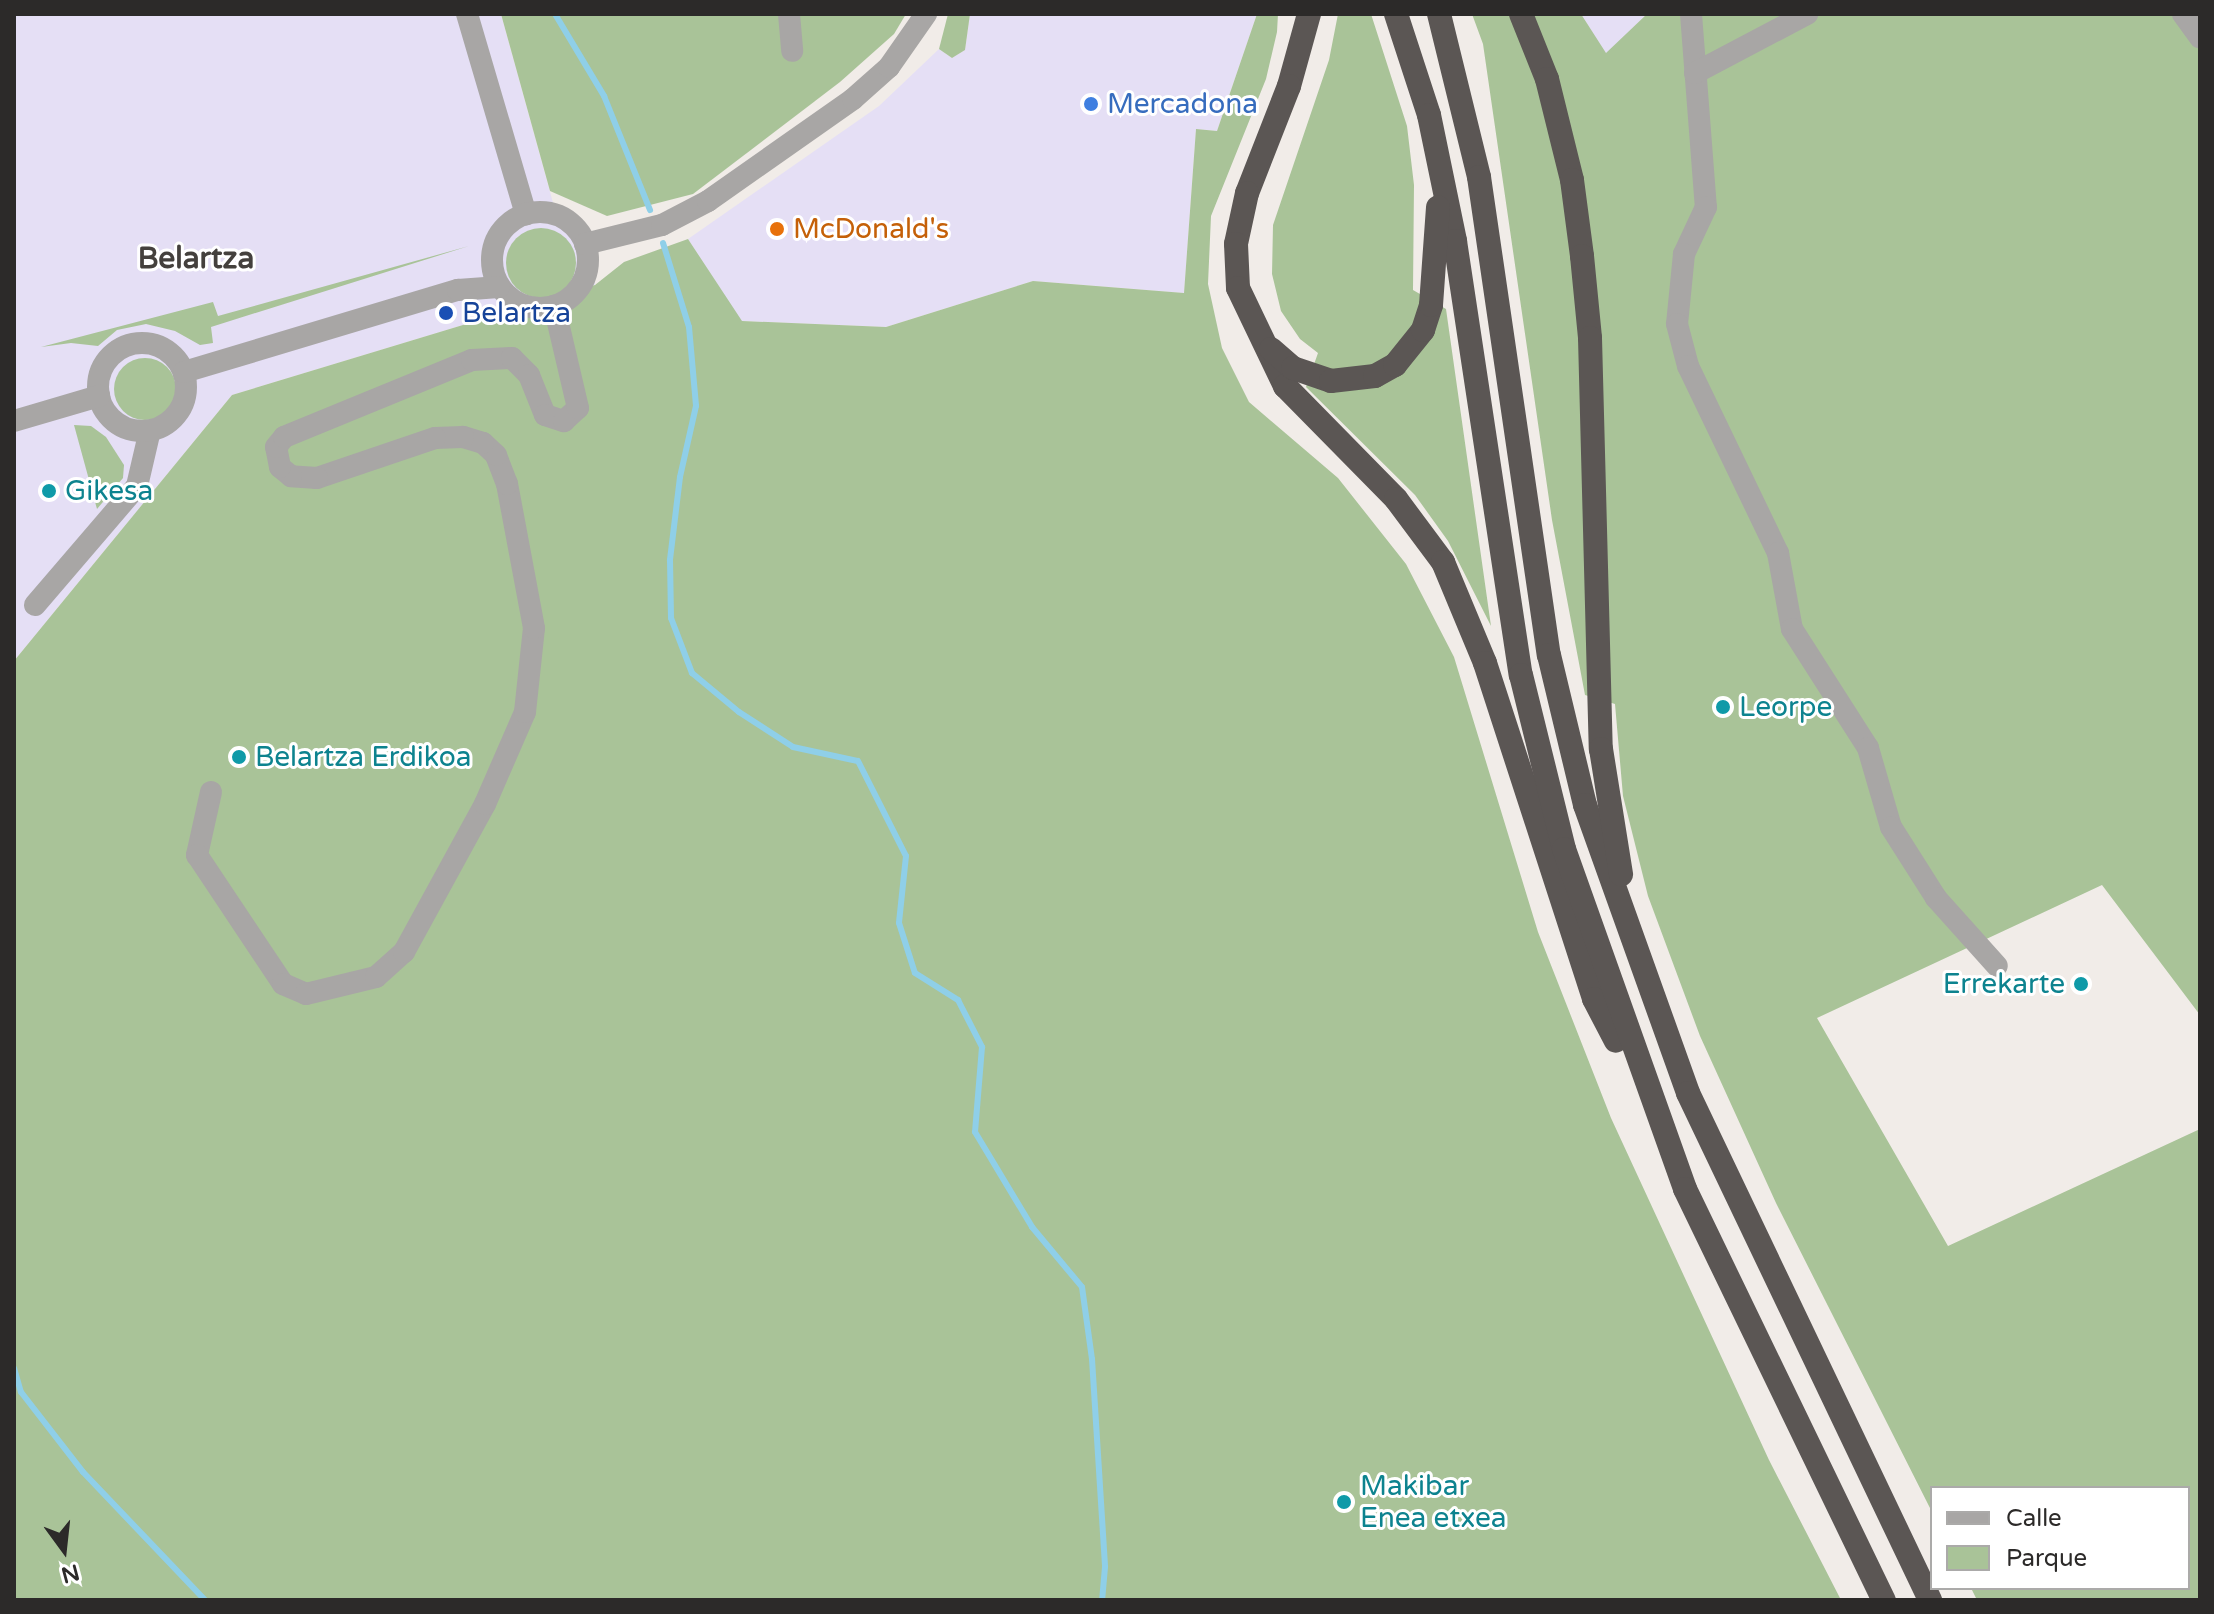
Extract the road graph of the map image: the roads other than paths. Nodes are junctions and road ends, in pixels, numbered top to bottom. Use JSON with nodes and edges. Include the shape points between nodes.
{"nodes":[{"id":1,"x":467,"y":14,"type":"edge"},
{"id":2,"x":789,"y":14,"type":"edge"},
{"id":3,"x":926,"y":14,"type":"edge"},
{"id":4,"x":1309,"y":14,"type":"edge"},
{"id":5,"x":1396,"y":14,"type":"edge"},
{"id":6,"x":1439,"y":14,"type":"edge"},
{"id":7,"x":1521,"y":14,"type":"edge"},
{"id":8,"x":1691,"y":14,"type":"edge"},
{"id":9,"x":1807,"y":14,"type":"edge"},
{"id":10,"x":2183,"y":14,"type":"edge"},
{"id":11,"x":2200,"y":37,"type":"edge"},
{"id":12,"x":792,"y":51,"type":"dead end"},
{"id":13,"x":1695,"y":73,"type":"junction"},
{"id":14,"x":1440,"y":172,"type":"junction"},
{"id":15,"x":526,"y":215,"type":"junction"},
{"id":16,"x":585,"y":244,"type":"junction"},
{"id":17,"x":492,"y":266,"type":"junction"},
{"id":18,"x":499,"y":287,"type":"junction"},
{"id":19,"x":458,"y":290,"type":"junction"},
{"id":20,"x":554,"y":306,"type":"junction"},
{"id":21,"x":1256,"y":334,"type":"junction"},
{"id":22,"x":184,"y":372,"type":"junction"},
{"id":23,"x":99,"y":396,"type":"junction"},
{"id":24,"x":14,"y":421,"type":"edge"},
{"id":25,"x":150,"y":430,"type":"junction"},
{"id":26,"x":35,"y":605,"type":"dead end"},
{"id":27,"x":211,"y":792,"type":"dead end"},
{"id":28,"x":1628,"y":924,"type":"junction"},
{"id":29,"x":1997,"y":966,"type":"dead end"},
{"id":30,"x":1655,"y":1118,"type":"junction"},
{"id":31,"x":1884,"y":1600,"type":"edge"},
{"id":32,"x":1930,"y":1600,"type":"edge"}],
"edges":[{"from":1,"to":15,"type":"street"},
{"from":2,"to":12,"type":"street"},
{"from":3,"to":16,"type":"street","via":[[889,67],[853,99],[708,201],[662,225]]},
{"from":4,"to":21,"type":"highway","via":[[1289,86],[1247,193],[1236,244],[1238,288]]},
{"from":5,"to":14,"type":"highway","via":[[1429,115]]},
{"from":6,"to":28,"type":"highway","via":[[1492,248],[1549,655],[1585,805]]},
{"from":7,"to":28,"type":"highway","via":[[1547,79],[1572,180],[1582,256],[1590,338],[1601,749]]},
{"from":8,"to":13,"type":"street"},
{"from":9,"to":13,"type":"street"},
{"from":10,"to":11,"type":"street"},
{"from":13,"to":29,"type":"street","via":[[1706,207],[1684,254],[1677,324],[1688,366],[1778,553],[1792,629],[1868,748],[1891,827],[1936,898]]},
{"from":14,"to":21,"type":"highway","via":[[1431,305],[1423,330],[1395,365],[1375,376],[1331,381],[1293,368]]},
{"from":14,"to":30,"type":"highway","via":[[1521,675],[1564,849]]},
{"from":15,"to":16,"type":"street","via":[[555,215],[568,221]]},
{"from":15,"to":17,"type":"street","via":[[502,231]]},
{"from":16,"to":20,"type":"street","via":[[588,260],[579,289]]},
{"from":17,"to":18,"type":"street"},
{"from":17,"to":19,"type":"street"},
{"from":18,"to":19,"type":"street"},
{"from":18,"to":20,"type":"street","via":[[523,306]]},
{"from":19,"to":22,"type":"street"},
{"from":20,"to":27,"type":"street","via":[[578,408],[564,421],[545,415],[529,375],[512,358],[472,360],[284,437],[276,447],[280,467],[291,476],[317,478],[435,438],[463,437],[483,443],[496,455],[507,484],[534,628],[525,712],[485,804],[404,952],[376,977],[306,994],[283,984],[197,855]]},
{"from":21,"to":30,"type":"highway","via":[[1285,386],[1396,499],[1443,562],[1485,663],[1594,999]]},
{"from":22,"to":23,"type":"street","via":[[177,359],[153,344],[125,346],[103,365]]},
{"from":22,"to":25,"type":"street","via":[[184,402],[176,415]]},
{"from":23,"to":24,"type":"street"},
{"from":23,"to":25,"type":"street","via":[[123,427]]},
{"from":25,"to":26,"type":"street","via":[[137,486]]},
{"from":28,"to":32,"type":"highway","via":[[1688,1093]]},
{"from":30,"to":31,"type":"highway"}]}
